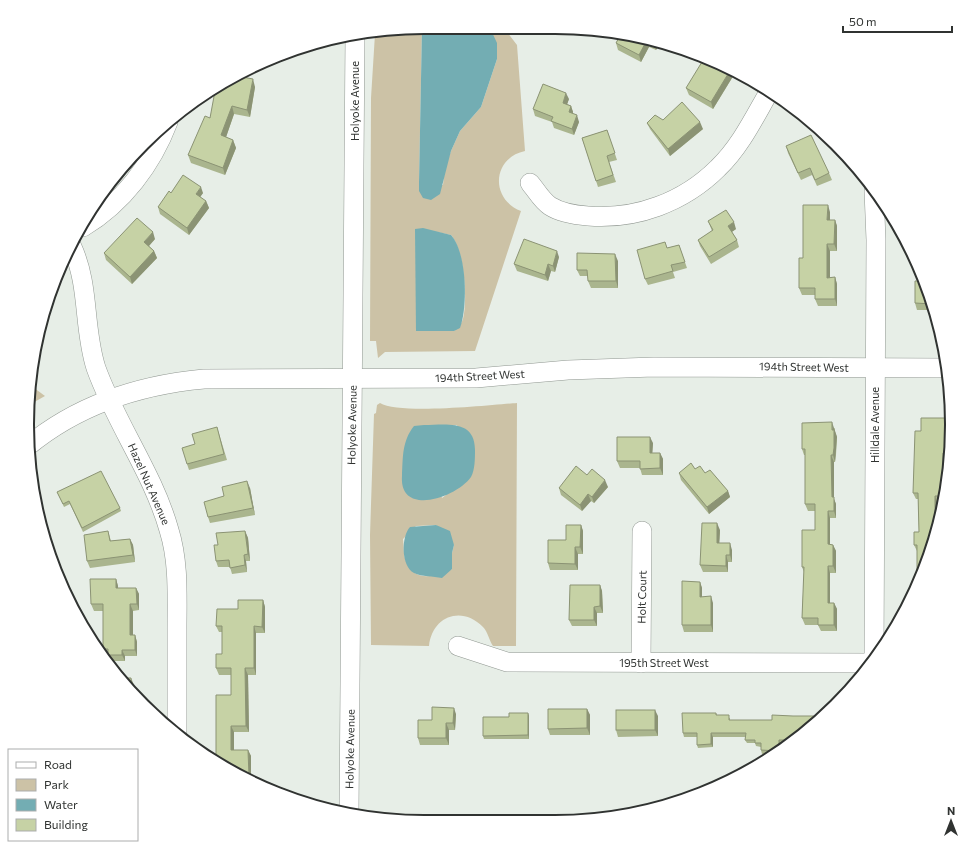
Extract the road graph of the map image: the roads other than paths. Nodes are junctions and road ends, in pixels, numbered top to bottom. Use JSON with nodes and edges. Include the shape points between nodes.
{"nodes":[{"id":1,"x":355,"y":41,"type":"edge"},
{"id":2,"x":766,"y":97,"type":"edge"},
{"id":3,"x":162,"y":135,"type":"edge"},
{"id":4,"x":530,"y":183,"type":"dead end"},
{"id":5,"x":874,"y":202,"type":"edge"},
{"id":6,"x":91,"y":222,"type":"edge"},
{"id":7,"x":74,"y":253,"type":"edge"},
{"id":8,"x":876,"y":368,"type":"junction"},
{"id":9,"x":941,"y":368,"type":"edge"},
{"id":10,"x":353,"y":380,"type":"junction"},
{"id":11,"x":108,"y":398,"type":"junction"},
{"id":12,"x":35,"y":441,"type":"edge"},
{"id":13,"x":642,"y":531,"type":"dead end"},
{"id":14,"x":458,"y":646,"type":"dead end"},
{"id":15,"x":874,"y":648,"type":"edge"},
{"id":16,"x":641,"y":663,"type":"junction"},
{"id":17,"x":863,"y":663,"type":"edge"},
{"id":18,"x":177,"y":726,"type":"edge"},
{"id":19,"x":349,"y":807,"type":"edge"}],
"edges":[{"from":1,"to":10,"type":"street","name":"Holyoke Avenue"},
{"from":2,"to":4,"type":"street","via":[[738,143],[718,168],[697,186],[665,204],[627,215],[580,216],[548,205]]},
{"from":3,"to":6,"type":"street","via":[[156,150],[135,180],[112,205]]},
{"from":5,"to":8,"type":"street","name":"Hilldale Avenue"},
{"from":7,"to":11,"type":"street","name":"Hazel Nut Avenue","via":[[84,286],[92,352]]},
{"from":8,"to":9,"type":"street","name":"194th Street West"},
{"from":8,"to":10,"type":"street","name":"194th Street West","via":[[654,367],[476,378]]},
{"from":8,"to":15,"type":"street","name":"Hilldale Avenue"},
{"from":10,"to":11,"type":"street","name":"194th Street West","via":[[204,379],[164,384]]},
{"from":10,"to":19,"type":"street","name":"Holyoke Avenue"},
{"from":11,"to":12,"type":"street","name":"194th Street West"},
{"from":11,"to":18,"type":"street","name":"Hazel Nut Avenue","via":[[162,509],[176,559]]},
{"from":13,"to":16,"type":"street","name":"Holt Court"},
{"from":14,"to":16,"type":"street","name":"195th Street West","via":[[507,662]]},
{"from":16,"to":17,"type":"street","name":"195th Street West"}]}
